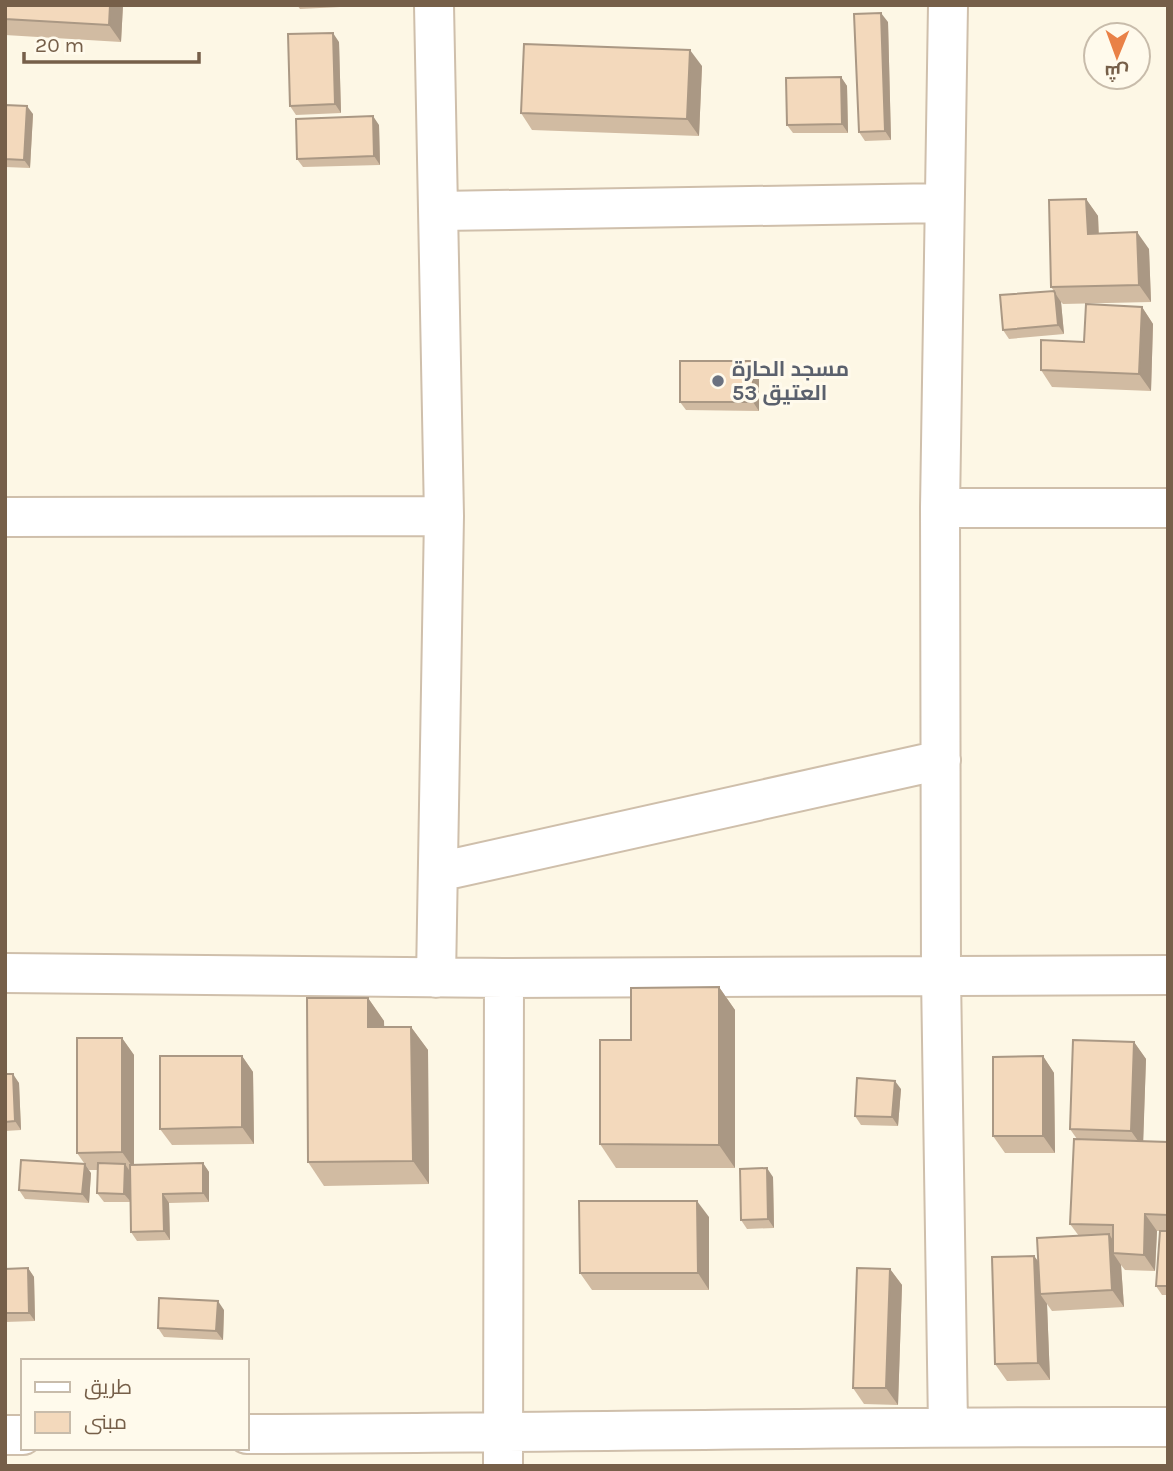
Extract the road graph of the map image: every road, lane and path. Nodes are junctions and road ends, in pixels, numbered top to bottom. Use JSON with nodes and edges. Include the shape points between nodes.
{"nodes":[{"id":1,"x":434,"y":5,"type":"edge"},
{"id":2,"x":948,"y":5,"type":"edge"},
{"id":3,"x":944,"y":203,"type":"junction"},
{"id":4,"x":439,"y":211,"type":"junction"},
{"id":5,"x":940,"y":508,"type":"junction"},
{"id":6,"x":1168,"y":508,"type":"edge"},
{"id":7,"x":444,"y":516,"type":"junction"},
{"id":8,"x":5,"y":517,"type":"edge"},
{"id":9,"x":941,"y":760,"type":"junction"},
{"id":10,"x":438,"y":872,"type":"junction"},
{"id":11,"x":5,"y":973,"type":"edge"},
{"id":12,"x":1168,"y":975,"type":"edge"},
{"id":13,"x":941,"y":976,"type":"junction"},
{"id":14,"x":436,"y":978,"type":"junction"},
{"id":15,"x":504,"y":978,"type":"junction"},
{"id":16,"x":948,"y":1426,"type":"junction"},
{"id":17,"x":1168,"y":1427,"type":"edge"},
{"id":18,"x":248,"y":1434,"type":"edge"},
{"id":19,"x":503,"y":1449,"type":"edge"}],
"edges":[{"from":1,"to":4,"type":"street"},
{"from":2,"to":3,"type":"street"},
{"from":3,"to":4,"type":"street"},
{"from":3,"to":5,"type":"street"},
{"from":4,"to":7,"type":"street"},
{"from":5,"to":6,"type":"street"},
{"from":5,"to":9,"type":"street"},
{"from":7,"to":8,"type":"street"},
{"from":7,"to":10,"type":"street"},
{"from":9,"to":10,"type":"street"},
{"from":9,"to":13,"type":"street"},
{"from":10,"to":14,"type":"street"},
{"from":11,"to":14,"type":"street"},
{"from":12,"to":13,"type":"street"},
{"from":13,"to":15,"type":"street"},
{"from":13,"to":16,"type":"street"},
{"from":14,"to":15,"type":"street"},
{"from":15,"to":19,"type":"street"},
{"from":16,"to":17,"type":"street"},
{"from":16,"to":19,"type":"street"},
{"from":18,"to":19,"type":"street"}]}
